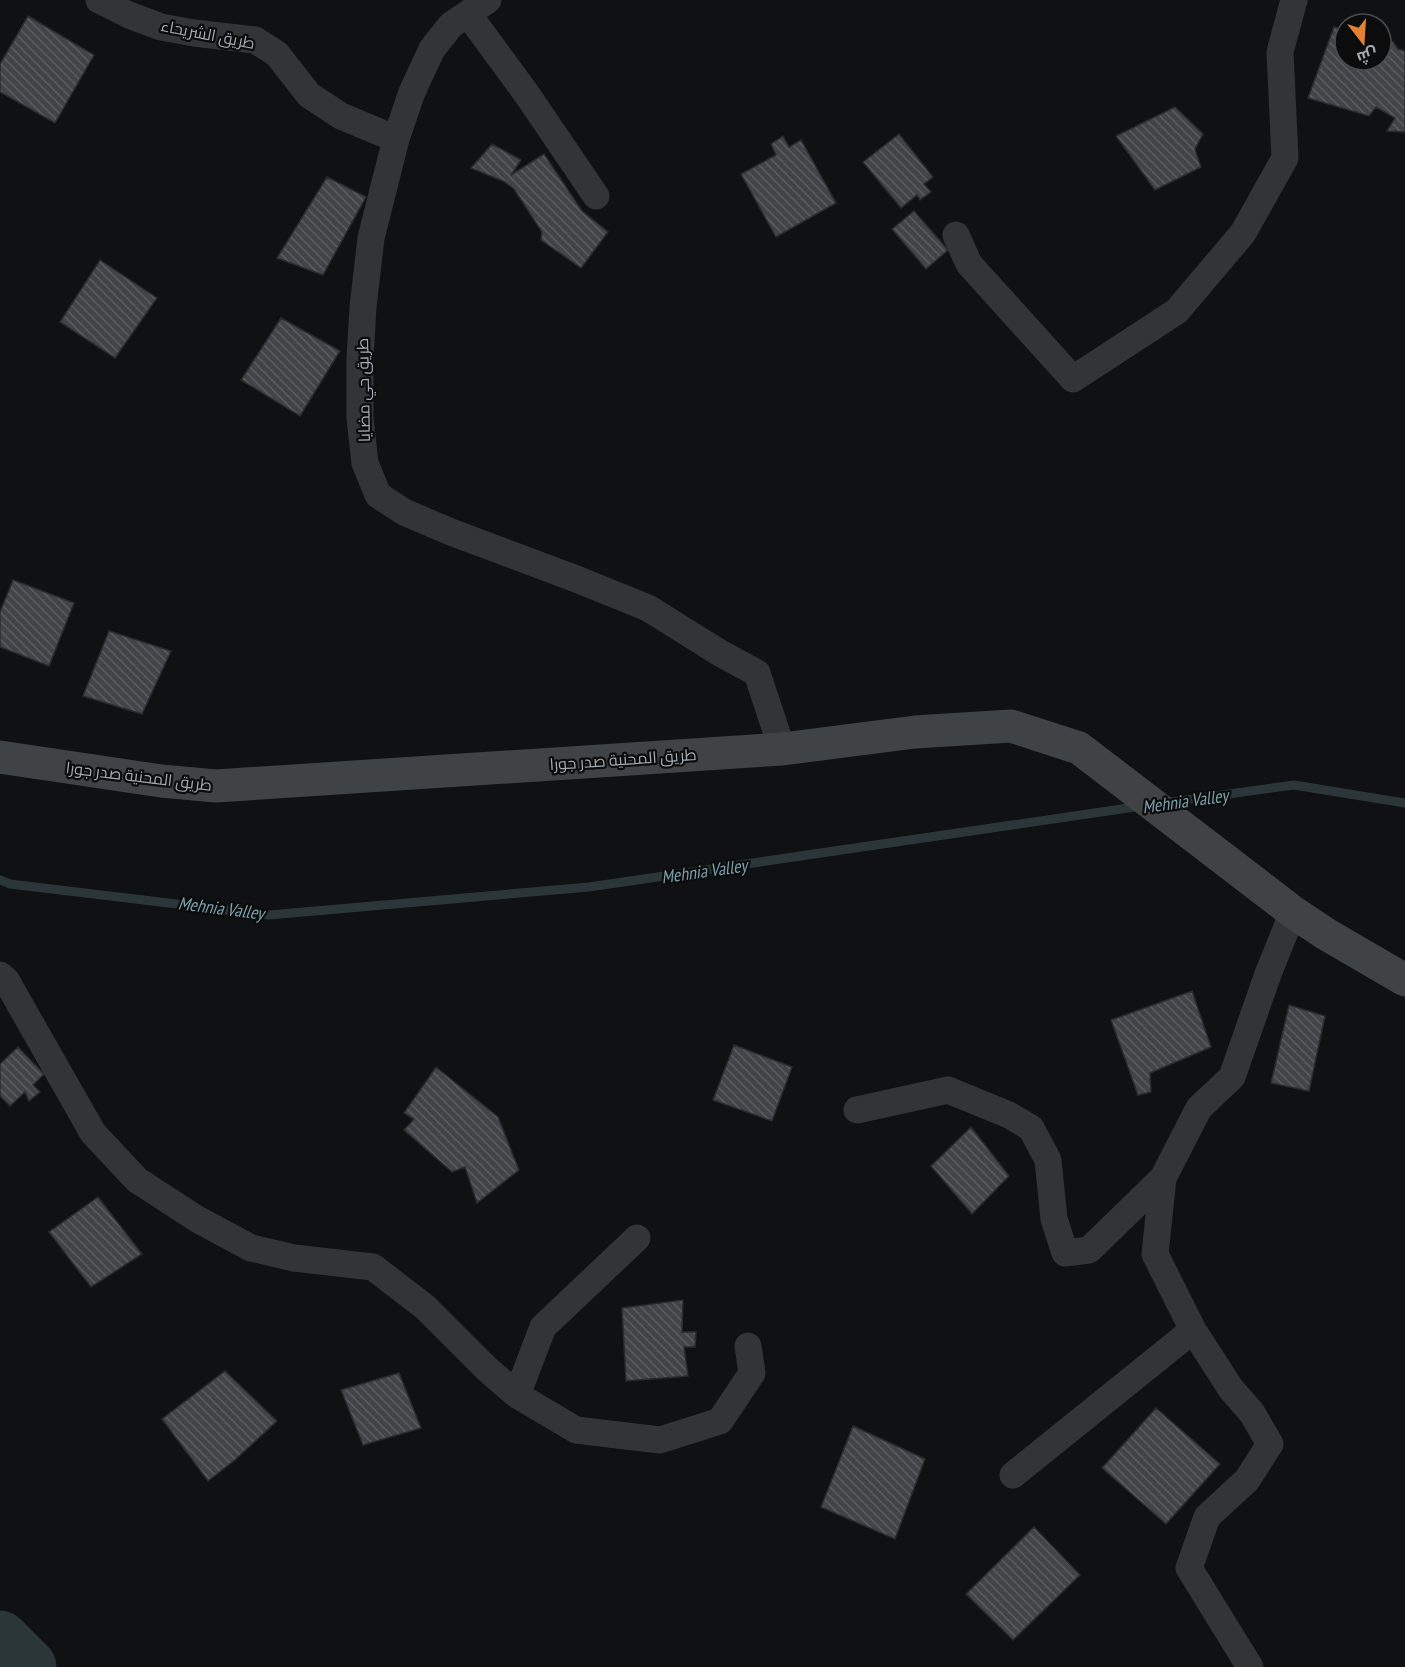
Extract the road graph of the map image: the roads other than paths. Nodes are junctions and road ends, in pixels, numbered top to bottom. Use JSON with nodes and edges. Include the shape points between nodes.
{"nodes":[{"id":1,"x":99,"y":0,"type":"edge"},
{"id":2,"x":1294,"y":0,"type":"edge"},
{"id":3,"x":478,"y":7,"type":"edge"},
{"id":4,"x":396,"y":139,"type":"junction"},
{"id":5,"x":596,"y":196,"type":"dead end"},
{"id":6,"x":956,"y":235,"type":"dead end"},
{"id":7,"x":782,"y":749,"type":"junction"},
{"id":8,"x":0,"y":757,"type":"edge"},
{"id":9,"x":1293,"y":912,"type":"junction"},
{"id":10,"x":0,"y":975,"type":"edge"},
{"id":11,"x":1405,"y":980,"type":"edge"},
{"id":12,"x":857,"y":1110,"type":"dead end"},
{"id":13,"x":1163,"y":1178,"type":"junction"},
{"id":14,"x":637,"y":1238,"type":"dead end"},
{"id":15,"x":1193,"y":1330,"type":"junction"},
{"id":16,"x":748,"y":1346,"type":"dead end"},
{"id":17,"x":517,"y":1395,"type":"junction"},
{"id":18,"x":1013,"y":1475,"type":"dead end"},
{"id":19,"x":1250,"y":1667,"type":"edge"}],
"edges":[{"from":1,"to":4,"type":"street","name":"طريق الشريحاء","via":[[161,27],[255,40],[277,54],[309,95],[341,116]]},
{"from":2,"to":6,"type":"street","via":[[1280,52],[1285,158],[1243,233],[1177,311],[1072,379],[969,264]]},
{"from":3,"to":4,"type":"street","name":"طريق حي مضايا","via":[[451,25],[432,50]]},
{"from":3,"to":5,"type":"street","via":[[526,93]]},
{"from":4,"to":7,"type":"street","name":"طريق حي مضايا","via":[[371,238],[360,358],[365,463],[378,495],[404,512],[451,532],[648,608],[757,673]]},
{"from":7,"to":8,"type":"main road","name":"طريق المحنية صدر جورا","via":[[216,786]]},
{"from":7,"to":9,"type":"main road","name":"طريق المحنية صدر جورا","via":[[915,732],[1011,726],[1079,748]]},
{"from":9,"to":11,"type":"main road","name":"طريق المحنية صدر جورا"},
{"from":9,"to":13,"type":"street","via":[[1232,1077],[1198,1108]]},
{"from":10,"to":17,"type":"street","via":[[93,1133],[136,1180],[251,1248],[294,1258],[373,1267],[425,1307]]},
{"from":12,"to":13,"type":"street","via":[[948,1090],[1031,1128],[1048,1160],[1054,1219],[1065,1253],[1089,1250]]},
{"from":13,"to":15,"type":"street","via":[[1155,1254]]},
{"from":14,"to":17,"type":"street","via":[[543,1327]]},
{"from":15,"to":18,"type":"street"},
{"from":15,"to":19,"type":"street","via":[[1270,1444],[1247,1480],[1207,1517],[1189,1568]]},
{"from":16,"to":17,"type":"street","via":[[752,1373],[720,1421],[660,1440],[576,1430]]}]}
